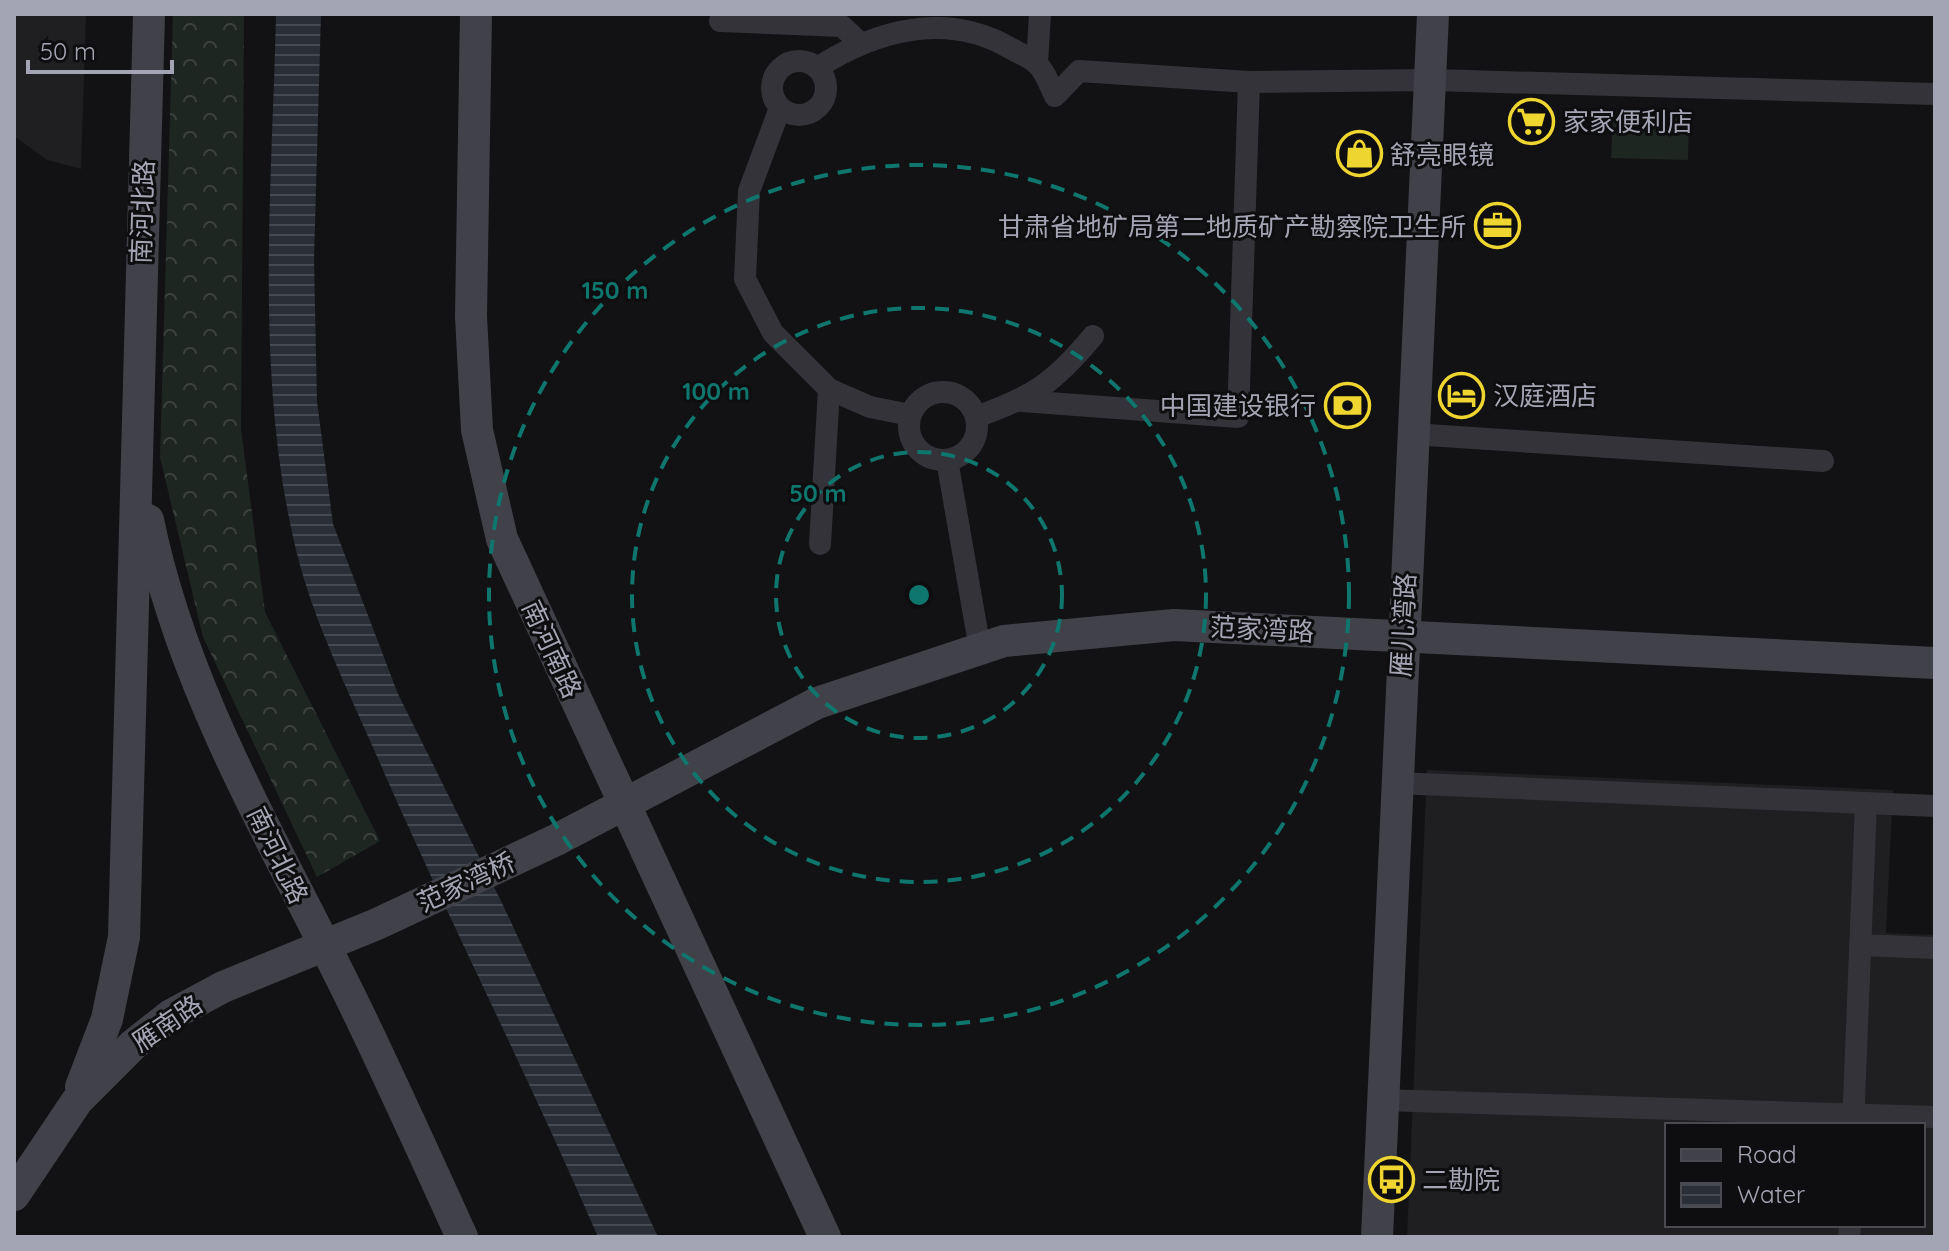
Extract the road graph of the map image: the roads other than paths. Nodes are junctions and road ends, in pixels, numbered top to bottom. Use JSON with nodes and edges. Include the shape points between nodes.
{"nodes":[{"id":1,"x":149,"y":14,"type":"edge"},
{"id":2,"x":476,"y":14,"type":"edge"},
{"id":3,"x":1040,"y":14,"type":"edge"},
{"id":4,"x":1433,"y":14,"type":"edge"},
{"id":5,"x":720,"y":21,"type":"dead end"},
{"id":6,"x":860,"y":43,"type":"junction"},
{"id":7,"x":1037,"y":63,"type":"junction"},
{"id":8,"x":817,"y":68,"type":"junction"},
{"id":9,"x":1431,"y":80,"type":"junction"},
{"id":10,"x":1249,"y":82,"type":"junction"},
{"id":11,"x":1935,"y":94,"type":"edge"},
{"id":12,"x":780,"y":108,"type":"junction"},
{"id":13,"x":1093,"y":336,"type":"dead end"},
{"id":14,"x":829,"y":389,"type":"junction"},
{"id":15,"x":1022,"y":401,"type":"junction"},
{"id":16,"x":910,"y":415,"type":"junction"},
{"id":17,"x":976,"y":417,"type":"junction"},
{"id":18,"x":1412,"y":434,"type":"junction"},
{"id":19,"x":139,"y":458,"type":"junction"},
{"id":20,"x":947,"y":460,"type":"junction"},
{"id":21,"x":1823,"y":461,"type":"dead end"},
{"id":22,"x":820,"y":544,"type":"dead end"},
{"id":23,"x":1402,"y":636,"type":"junction"},
{"id":24,"x":980,"y":649,"type":"junction"},
{"id":25,"x":1935,"y":663,"type":"edge"},
{"id":26,"x":1396,"y":783,"type":"junction"},
{"id":27,"x":1866,"y":803,"type":"junction"},
{"id":28,"x":625,"y":805,"type":"junction"},
{"id":29,"x":1935,"y":806,"type":"edge"},
{"id":30,"x":377,"y":924,"type":"joint"},
{"id":31,"x":1860,"y":945,"type":"junction"},
{"id":32,"x":324,"y":946,"type":"junction"},
{"id":33,"x":1935,"y":948,"type":"edge"},
{"id":34,"x":1383,"y":1100,"type":"junction"},
{"id":35,"x":1935,"y":1117,"type":"edge"},
{"id":36,"x":65,"y":1119,"type":"junction"},
{"id":37,"x":1854,"y":1120,"type":"edge"},
{"id":38,"x":14,"y":1195,"type":"edge"},
{"id":39,"x":462,"y":1237,"type":"edge"},
{"id":40,"x":825,"y":1237,"type":"edge"},
{"id":41,"x":1377,"y":1237,"type":"edge"}],
"edges":[{"from":1,"to":19,"type":"main road","name":"南河北路"},
{"from":2,"to":28,"type":"main road","name":"南河南路","via":[[470,298],[477,430],[502,539]]},
{"from":3,"to":7,"type":"street"},
{"from":4,"to":9,"type":"main road","name":"雁儿湾路"},
{"from":5,"to":6,"type":"street","via":[[842,26]]},
{"from":6,"to":7,"type":"street","via":[[896,30],[946,28],[994,39]]},
{"from":6,"to":8,"type":"street"},
{"from":7,"to":10,"type":"street","via":[[1055,96],[1079,71]]},
{"from":8,"to":12,"type":"street","via":[[793,61],[779,70],[772,85]]},
{"from":8,"to":12,"type":"street","via":[[826,83],[819,107],[796,116]]},
{"from":9,"to":10,"type":"street"},
{"from":9,"to":11,"type":"street"},
{"from":9,"to":18,"type":"main road","name":"雁儿湾路"},
{"from":10,"to":15,"type":"street","via":[[1238,417]]},
{"from":12,"to":14,"type":"street","via":[[749,191],[745,279],[773,333]]},
{"from":13,"to":15,"type":"street","via":[[1062,373]]},
{"from":14,"to":16,"type":"street","via":[[870,407]]},
{"from":14,"to":22,"type":"street"},
{"from":15,"to":17,"type":"street"},
{"from":16,"to":17,"type":"street","via":[[921,399],[949,392],[966,401]]},
{"from":16,"to":20,"type":"street","via":[[914,444],[928,457]]},
{"from":17,"to":20,"type":"street","via":[[971,445]]},
{"from":18,"to":21,"type":"street"},
{"from":18,"to":23,"type":"main road","name":"雁儿湾路"},
{"from":19,"to":32,"type":"main road","name":"南河北路","via":[[148,523],[188,660],[279,861]]},
{"from":19,"to":36,"type":"main road","name":"南河北路","via":[[124,937],[107,1019]]},
{"from":20,"to":24,"type":"street"},
{"from":23,"to":24,"type":"main road","name":"范家湾路","via":[[1174,625],[1004,641]]},
{"from":23,"to":25,"type":"main road","name":"范家湾路"},
{"from":23,"to":26,"type":"main road","name":"雁儿湾路"},
{"from":24,"to":28,"type":"main road","name":"范家湾路","via":[[817,703]]},
{"from":26,"to":27,"type":"street"},
{"from":26,"to":34,"type":"main road","name":"雁儿湾路"},
{"from":27,"to":29,"type":"street"},
{"from":27,"to":31,"type":"street"},
{"from":28,"to":30,"type":"main road","name":"范家湾桥"},
{"from":28,"to":40,"type":"main road","name":"南河南路"},
{"from":30,"to":32,"type":"main road","name":"雁南路"},
{"from":31,"to":33,"type":"street"},
{"from":31,"to":37,"type":"street"},
{"from":32,"to":36,"type":"main road","name":"雁南路","via":[[223,987],[171,1015],[100,1076]]},
{"from":32,"to":39,"type":"main road","name":"南河北路"},
{"from":34,"to":37,"type":"street"},
{"from":34,"to":41,"type":"main road","name":"雁儿湾路"},
{"from":35,"to":37,"type":"street"},
{"from":36,"to":38,"type":"main road","name":"雁南路"}]}
